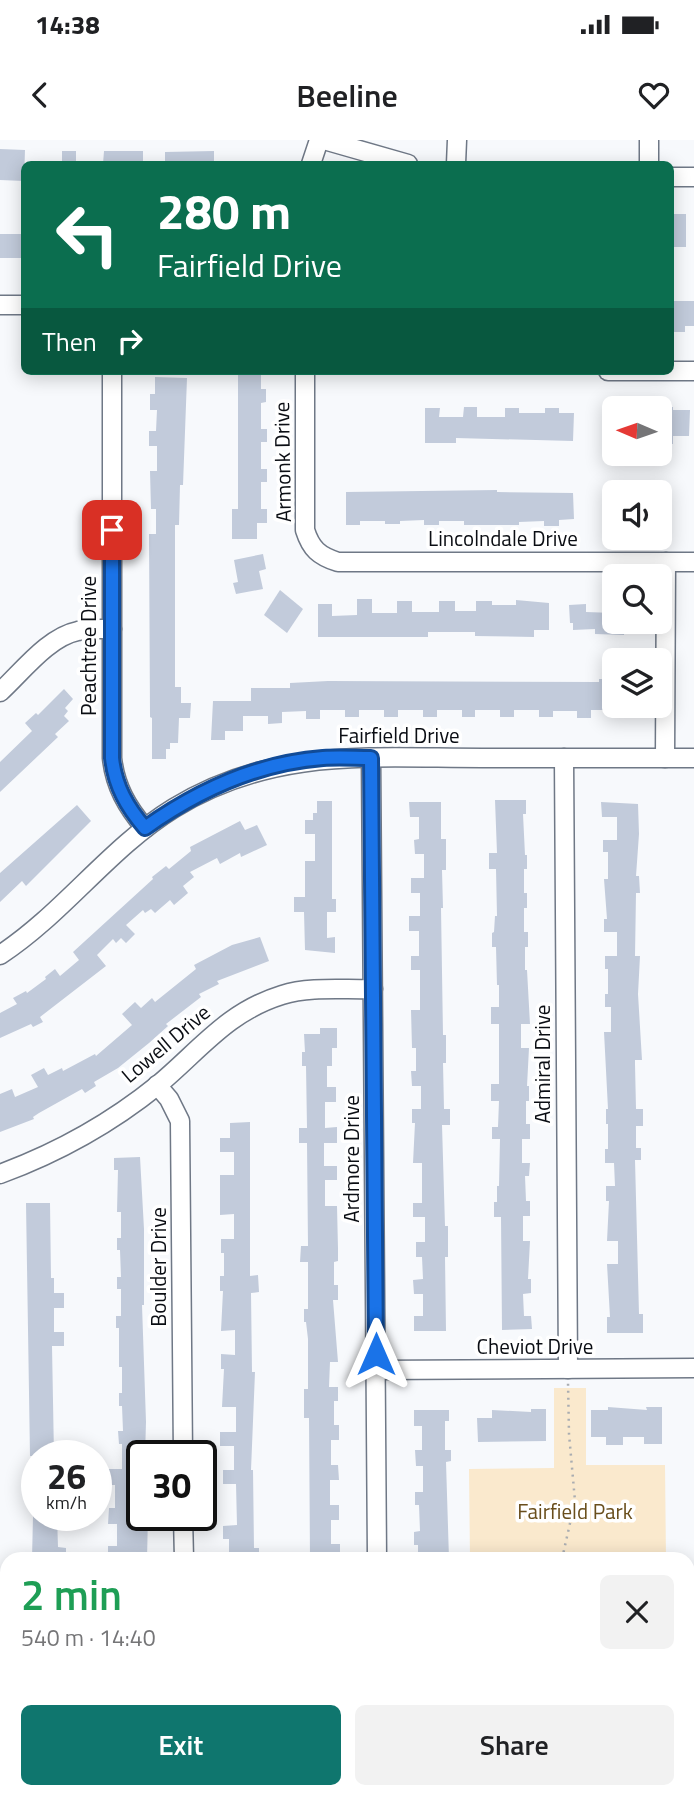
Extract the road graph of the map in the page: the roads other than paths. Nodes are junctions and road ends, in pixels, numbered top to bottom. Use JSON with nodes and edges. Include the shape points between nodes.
{"nodes":[{"id":1,"x":319,"y":140,"type":"edge"},
{"id":2,"x":324,"y":140,"type":"edge"},
{"id":3,"x":457,"y":140,"type":"edge"},
{"id":4,"x":649,"y":140,"type":"edge"},
{"id":5,"x":312,"y":161,"type":"edge"},
{"id":6,"x":398,"y":161,"type":"edge"},
{"id":7,"x":456,"y":161,"type":"edge"},
{"id":8,"x":649,"y":161,"type":"edge"},
{"id":9,"x":674,"y":177,"type":"edge"},
{"id":10,"x":694,"y":177,"type":"edge"},
{"id":11,"x":0,"y":304,"type":"edge"},
{"id":12,"x":21,"y":305,"type":"edge"},
{"id":13,"x":674,"y":371,"type":"edge"},
{"id":14,"x":694,"y":371,"type":"edge"},
{"id":15,"x":112,"y":375,"type":"edge"},
{"id":16,"x":304,"y":375,"type":"edge"},
{"id":17,"x":315,"y":551,"type":"joint"},
{"id":18,"x":666,"y":562,"type":"junction"},
{"id":19,"x":694,"y":562,"type":"edge"},
{"id":20,"x":112,"y":629,"type":"junction"},
{"id":21,"x":0,"y":692,"type":"edge"},
{"id":22,"x":371,"y":758,"type":"junction"},
{"id":23,"x":564,"y":758,"type":"junction"},
{"id":24,"x":665,"y":758,"type":"junction"},
{"id":25,"x":694,"y":758,"type":"edge"},
{"id":26,"x":145,"y":828,"type":"junction"},
{"id":27,"x":0,"y":955,"type":"edge"},
{"id":28,"x":373,"y":989,"type":"junction"},
{"id":29,"x":157,"y":1085,"type":"junction"},
{"id":30,"x":0,"y":1174,"type":"edge"},
{"id":31,"x":694,"y":1368,"type":"edge"},
{"id":32,"x":376,"y":1370,"type":"junction"},
{"id":33,"x":568,"y":1370,"type":"junction"},
{"id":34,"x":183,"y":1440,"type":"edge"},
{"id":35,"x":183,"y":1531,"type":"edge"},
{"id":36,"x":184,"y":1552,"type":"edge"},
{"id":37,"x":377,"y":1552,"type":"edge"}],
"edges":[{"from":1,"to":5,"type":"street"},
{"from":2,"to":6,"type":"street"},
{"from":3,"to":7,"type":"street"},
{"from":4,"to":8,"type":"street"},
{"from":9,"to":10,"type":"street"},
{"from":11,"to":12,"type":"street"},
{"from":13,"to":14,"type":"street"},
{"from":15,"to":20,"type":"street","name":"Peachtree Drive"},
{"from":16,"to":17,"type":"street","name":"Armonk Drive","via":[[304,522]]},
{"from":17,"to":18,"type":"street","name":"Lincolndale Drive","via":[[338,562]]},
{"from":18,"to":19,"type":"street","name":"Lincolndale Drive"},
{"from":18,"to":24,"type":"street"},
{"from":20,"to":21,"type":"street","via":[[65,636]]},
{"from":20,"to":26,"type":"street","name":"Peachtree Drive","via":[[114,776],[123,798]]},
{"from":22,"to":23,"type":"street","name":"Fairfield Drive"},
{"from":22,"to":26,"type":"street","name":"Fairfield Drive","via":[[322,758],[243,775],[194,796]]},
{"from":22,"to":28,"type":"street","name":"Ardmore Drive"},
{"from":23,"to":24,"type":"street","name":"Fairfield Drive"},
{"from":23,"to":33,"type":"street","name":"Admiral Drive"},
{"from":24,"to":25,"type":"street","name":"Fairfield Drive"},
{"from":26,"to":27,"type":"street","name":"Fairfield Drive","via":[[32,932]]},
{"from":28,"to":29,"type":"street","name":"Lowell Drive","via":[[308,990],[258,1004],[220,1027]]},
{"from":28,"to":32,"type":"street","name":"Ardmore Drive"},
{"from":29,"to":30,"type":"street","name":"Lowell Drive","via":[[87,1134]]},
{"from":29,"to":34,"type":"street","name":"Boulder Drive","via":[[180,1121]]},
{"from":31,"to":33,"type":"street","name":"Cheviot Drive"},
{"from":32,"to":33,"type":"street","name":"Cheviot Drive"},
{"from":32,"to":37,"type":"street","name":"Ardmore Drive"},
{"from":35,"to":36,"type":"street"}]}
